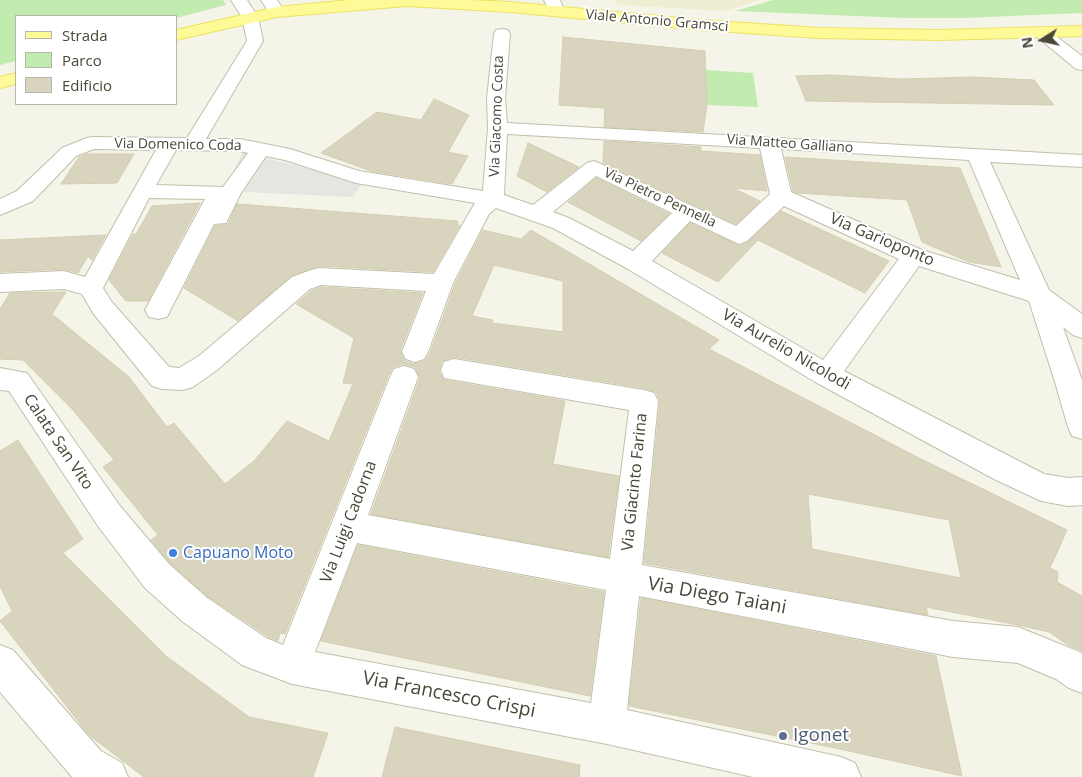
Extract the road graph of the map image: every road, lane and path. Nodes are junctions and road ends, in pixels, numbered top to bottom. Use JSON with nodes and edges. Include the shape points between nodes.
{"nodes":[{"id":1,"x":273,"y":6,"type":"edge"},
{"id":2,"x":554,"y":6,"type":"edge"},
{"id":3,"x":243,"y":7,"type":"edge"},
{"id":4,"x":1082,"y":31,"type":"edge"},
{"id":5,"x":1042,"y":33,"type":"junction"},
{"id":6,"x":178,"y":34,"type":"edge"},
{"id":7,"x":502,"y":34,"type":"dead end"},
{"id":8,"x":1082,"y":65,"type":"edge"},
{"id":9,"x":15,"y":78,"type":"edge"},
{"id":10,"x":0,"y":83,"type":"edge"},
{"id":11,"x":498,"y":128,"type":"junction"},
{"id":12,"x":769,"y":142,"type":"junction"},
{"id":13,"x":169,"y":144,"type":"junction"},
{"id":14,"x":193,"y":144,"type":"junction"},
{"id":15,"x":260,"y":149,"type":"junction"},
{"id":16,"x":977,"y":156,"type":"junction"},
{"id":17,"x":1082,"y":160,"type":"edge"},
{"id":18,"x":142,"y":191,"type":"junction"},
{"id":19,"x":781,"y":196,"type":"junction"},
{"id":20,"x":493,"y":199,"type":"junction"},
{"id":21,"x":0,"y":208,"type":"edge"},
{"id":22,"x":687,"y":212,"type":"junction"},
{"id":23,"x":538,"y":213,"type":"junction"},
{"id":24,"x":914,"y":256,"type":"junction"},
{"id":25,"x":636,"y":263,"type":"junction"},
{"id":26,"x":0,"y":283,"type":"edge"},
{"id":27,"x":442,"y":283,"type":"junction"},
{"id":28,"x":91,"y":288,"type":"junction"},
{"id":29,"x":180,"y":294,"type":"dead end"},
{"id":30,"x":1039,"y":295,"type":"junction"},
{"id":31,"x":158,"y":310,"type":"dead end"},
{"id":32,"x":1082,"y":328,"type":"edge"},
{"id":33,"x":454,"y":370,"type":"dead end"},
{"id":34,"x":827,"y":375,"type":"junction"},
{"id":35,"x":0,"y":379,"type":"edge"},
{"id":36,"x":1078,"y":403,"type":"edge"},
{"id":37,"x":1082,"y":427,"type":"edge"},
{"id":38,"x":1082,"y":491,"type":"edge"},
{"id":39,"x":109,"y":516,"type":"joint"},
{"id":40,"x":348,"y":526,"type":"junction"},
{"id":41,"x":624,"y":578,"type":"junction"},
{"id":42,"x":0,"y":663,"type":"edge"},
{"id":43,"x":292,"y":666,"type":"junction"},
{"id":44,"x":1082,"y":675,"type":"edge"},
{"id":45,"x":607,"y":725,"type":"junction"},
{"id":46,"x":108,"y":777,"type":"edge"},
{"id":47,"x":841,"y":777,"type":"edge"}],
"edges":[{"from":1,"to":2,"type":"main road","name":"Viale Antonio Gramsci","via":[[407,1]]},
{"from":1,"to":3,"type":"main road","name":"Viale Antonio Gramsci"},
{"from":2,"to":5,"type":"main road","name":"Viale Antonio Gramsci","via":[[701,26],[940,35]]},
{"from":3,"to":6,"type":"main road","name":"Viale Antonio Gramsci"},
{"from":3,"to":14,"type":"street","via":[[255,41]]},
{"from":4,"to":5,"type":"main road","name":"Viale Antonio Gramsci"},
{"from":5,"to":8,"type":"street"},
{"from":7,"to":11,"type":"street","name":"Via Giacomo Costa","via":[[496,98]]},
{"from":9,"to":10,"type":"main road"},
{"from":11,"to":12,"type":"street","name":"Via Matteo Galliano"},
{"from":11,"to":20,"type":"street","name":"Via Giacomo Costa"},
{"from":12,"to":16,"type":"street","name":"Via Matteo Galliano"},
{"from":12,"to":19,"type":"street"},
{"from":13,"to":14,"type":"street","name":"Via Domenico Coda"},
{"from":13,"to":18,"type":"street"},
{"from":13,"to":21,"type":"street","name":"Via Domenico Coda","via":[[90,143],[69,152],[25,196]]},
{"from":14,"to":15,"type":"street","name":"Via Domenico Coda"},
{"from":15,"to":20,"type":"street","name":"Via Domenico Coda","via":[[290,155],[356,177]]},
{"from":15,"to":29,"type":"street","via":[[231,192]]},
{"from":16,"to":17,"type":"street","name":"Via Matteo Galliano"},
{"from":16,"to":30,"type":"street"},
{"from":18,"to":28,"type":"street"},
{"from":18,"to":31,"type":"street","via":[[219,193]]},
{"from":19,"to":22,"type":"street","name":"Via Pietro Pennella","via":[[739,236]]},
{"from":19,"to":24,"type":"street","name":"Via Garioponto"},
{"from":20,"to":23,"type":"street","name":"Via Aurelio Nicolodi"},
{"from":20,"to":27,"type":"street","name":"Via Luigi Cadorna","via":[[480,210]]},
{"from":22,"to":23,"type":"street","name":"Via Pietro Pennella","via":[[594,167]]},
{"from":22,"to":25,"type":"street"},
{"from":23,"to":25,"type":"street","name":"Via Aurelio Nicolodi"},
{"from":24,"to":30,"type":"street","name":"Via Garioponto"},
{"from":24,"to":34,"type":"street"},
{"from":25,"to":34,"type":"street","name":"Via Aurelio Nicolodi"},
{"from":26,"to":28,"type":"street","via":[[64,280]]},
{"from":27,"to":28,"type":"street","via":[[319,276],[301,283],[208,363],[183,379],[162,378],[102,307]]},
{"from":27,"to":40,"type":"street","name":"Via Luigi Cadorna"},
{"from":30,"to":32,"type":"street"},
{"from":30,"to":36,"type":"street"},
{"from":33,"to":41,"type":"street","name":"Via Giacinto Farina","via":[[644,401]]},
{"from":34,"to":38,"type":"street","name":"Via Aurelio Nicolodi","via":[[1032,483],[1068,492]]},
{"from":35,"to":39,"type":"street","name":"Calata San Vito","via":[[17,381]]},
{"from":36,"to":37,"type":"street"},
{"from":39,"to":43,"type":"street","name":"Via Francesco Crispi","via":[[157,576],[194,609],[255,652]]},
{"from":40,"to":41,"type":"street","name":"Via Diego Taiani"},
{"from":40,"to":43,"type":"street","name":"Via Luigi Cadorna"},
{"from":41,"to":44,"type":"street","name":"Via Diego Taiani","via":[[953,639],[1018,645],[1069,666]]},
{"from":41,"to":45,"type":"street","name":"Via Giacinto Farina"},
{"from":42,"to":46,"type":"street","via":[[87,765]]},
{"from":43,"to":45,"type":"street","name":"Via Francesco Crispi"},
{"from":45,"to":47,"type":"street","name":"Via Francesco Crispi"}]}
